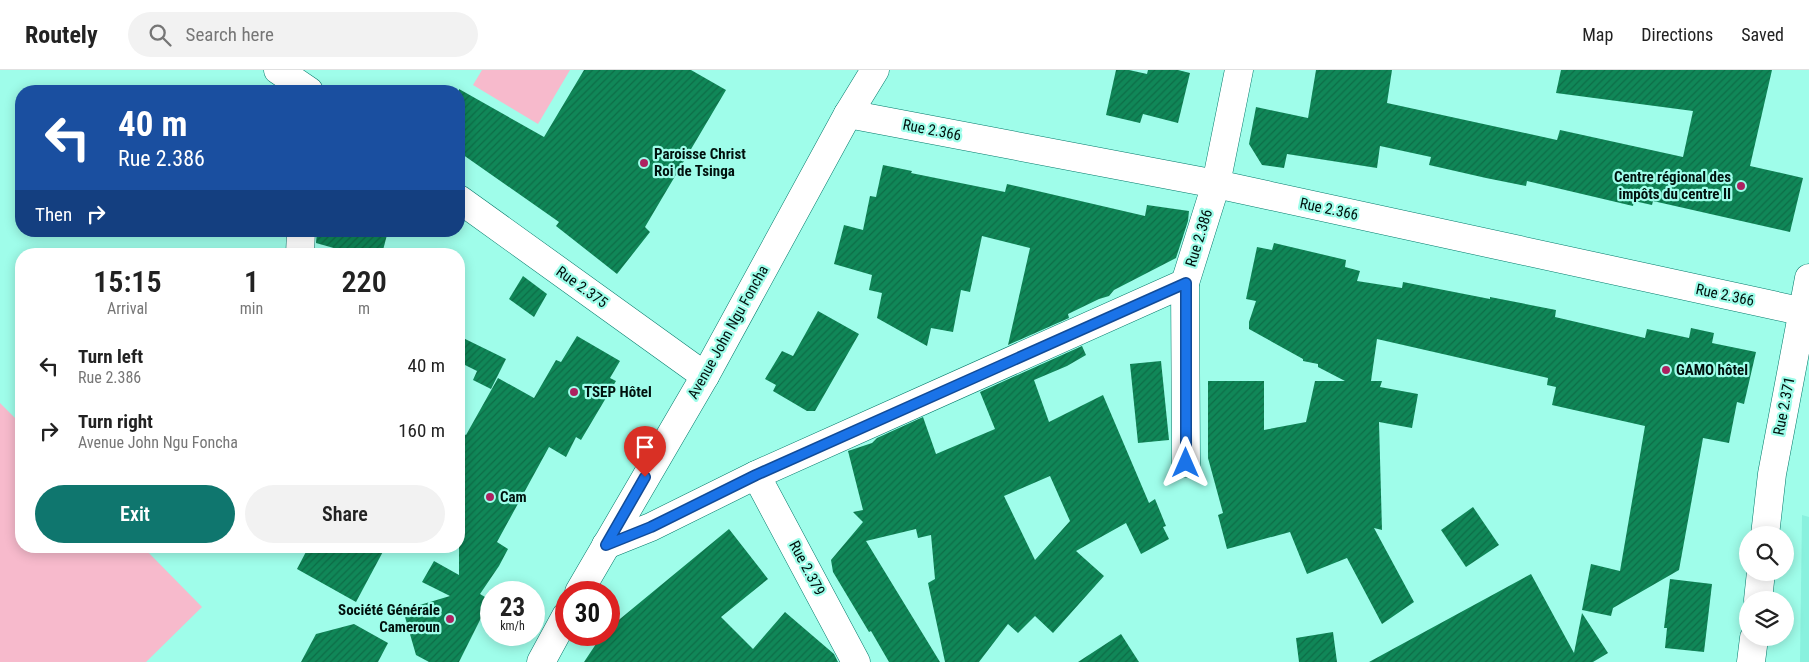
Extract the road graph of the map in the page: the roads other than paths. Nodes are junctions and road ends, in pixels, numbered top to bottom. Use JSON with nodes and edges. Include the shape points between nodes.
{"nodes":[{"id":1,"x":278,"y":70,"type":"edge"},
{"id":2,"x":875,"y":70,"type":"edge"},
{"id":3,"x":1239,"y":70,"type":"edge"},
{"id":4,"x":299,"y":85,"type":"edge"},
{"id":5,"x":848,"y":114,"type":"junction"},
{"id":6,"x":1216,"y":184,"type":"junction"},
{"id":7,"x":465,"y":203,"type":"edge"},
{"id":8,"x":1809,"y":278,"type":"edge"},
{"id":9,"x":1186,"y":283,"type":"junction"},
{"id":10,"x":1806,"y":312,"type":"edge"},
{"id":11,"x":705,"y":376,"type":"junction"},
{"id":12,"x":1186,"y":463,"type":"dead end"},
{"id":13,"x":756,"y":475,"type":"junction"},
{"id":14,"x":1766,"y":526,"type":"edge"},
{"id":15,"x":606,"y":545,"type":"junction"},
{"id":16,"x":585,"y":581,"type":"edge"},
{"id":17,"x":555,"y":636,"type":"edge"},
{"id":18,"x":1753,"y":646,"type":"edge"},
{"id":19,"x":541,"y":662,"type":"edge"},
{"id":20,"x":856,"y":662,"type":"edge"},
{"id":21,"x":1751,"y":662,"type":"edge"}],
"edges":[{"from":1,"to":4,"type":"street"},
{"from":2,"to":5,"type":"street","name":"Avenue John Ngu Foncha"},
{"from":3,"to":6,"type":"street","name":"Rue 2.386"},
{"from":5,"to":6,"type":"street","name":"Rue 2.366"},
{"from":5,"to":11,"type":"street","name":"Avenue John Ngu Foncha"},
{"from":6,"to":9,"type":"street","name":"Rue 2.386"},
{"from":6,"to":10,"type":"street","name":"Rue 2.366"},
{"from":7,"to":11,"type":"street","name":"Rue 2.375"},
{"from":8,"to":10,"type":"street","name":"Rue 2.371"},
{"from":9,"to":12,"type":"street"},
{"from":9,"to":13,"type":"street","name":"Rue 2.386"},
{"from":10,"to":14,"type":"street","name":"Rue 2.371","via":[[1772,474]]},
{"from":11,"to":15,"type":"street","name":"Avenue John Ngu Foncha"},
{"from":13,"to":15,"type":"street","name":"Rue 2.386","via":[[651,527]]},
{"from":13,"to":20,"type":"street","name":"Rue 2.379"},
{"from":15,"to":16,"type":"street","name":"Avenue John Ngu Foncha"},
{"from":17,"to":19,"type":"street"},
{"from":18,"to":21,"type":"street"}]}
